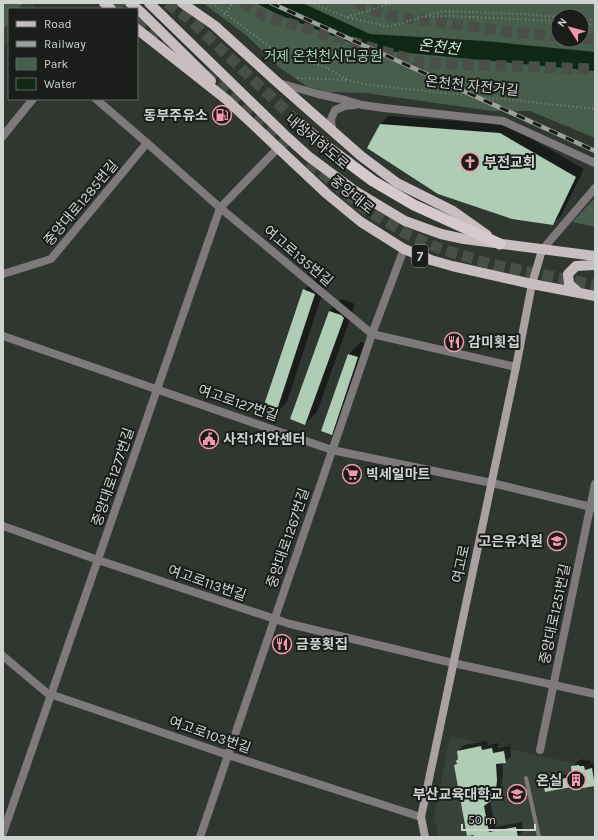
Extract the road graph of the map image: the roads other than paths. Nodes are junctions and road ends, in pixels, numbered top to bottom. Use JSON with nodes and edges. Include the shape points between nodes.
{"nodes":[{"id":1,"x":149,"y":3,"type":"edge"},
{"id":2,"x":182,"y":3,"type":"edge"},
{"id":3,"x":138,"y":10,"type":"edge"},
{"id":4,"x":138,"y":30,"type":"edge"},
{"id":5,"x":277,"y":82,"type":"junction"},
{"id":6,"x":31,"y":100,"type":"edge"},
{"id":7,"x":97,"y":100,"type":"edge"},
{"id":8,"x":227,"y":100,"type":"junction"},
{"id":9,"x":362,"y":105,"type":"junction"},
{"id":10,"x":301,"y":125,"type":"tunnel mouth"},
{"id":11,"x":332,"y":130,"type":"junction"},
{"id":12,"x":3,"y":136,"type":"edge"},
{"id":13,"x":147,"y":143,"type":"junction"},
{"id":14,"x":278,"y":148,"type":"junction"},
{"id":15,"x":595,"y":163,"type":"edge"},
{"id":16,"x":595,"y":188,"type":"edge"},
{"id":17,"x":220,"y":208,"type":"junction"},
{"id":18,"x":500,"y":244,"type":"junction"},
{"id":19,"x":404,"y":249,"type":"junction"},
{"id":20,"x":542,"y":250,"type":"junction"},
{"id":21,"x":595,"y":256,"type":"edge"},
{"id":22,"x":595,"y":265,"type":"edge"},
{"id":23,"x":3,"y":274,"type":"edge"},
{"id":24,"x":532,"y":284,"type":"junction"},
{"id":25,"x":579,"y":293,"type":"junction"},
{"id":26,"x":595,"y":296,"type":"edge"},
{"id":27,"x":372,"y":334,"type":"junction"},
{"id":28,"x":3,"y":336,"type":"edge"},
{"id":29,"x":516,"y":367,"type":"junction"},
{"id":30,"x":157,"y":389,"type":"junction"},
{"id":31,"x":332,"y":450,"type":"junction"},
{"id":32,"x":492,"y":483,"type":"junction"},
{"id":33,"x":595,"y":484,"type":"edge"},
{"id":34,"x":593,"y":507,"type":"edge"},
{"id":35,"x":3,"y":526,"type":"edge"},
{"id":36,"x":98,"y":560,"type":"junction"},
{"id":37,"x":274,"y":619,"type":"junction"},
{"id":38,"x":3,"y":656,"type":"edge"},
{"id":39,"x":453,"y":663,"type":"junction"},
{"id":40,"x":553,"y":685,"type":"junction"},
{"id":41,"x":595,"y":694,"type":"edge"},
{"id":42,"x":51,"y":695,"type":"junction"},
{"id":43,"x":540,"y":750,"type":"dead end"},
{"id":44,"x":228,"y":755,"type":"junction"},
{"id":45,"x":526,"y":778,"type":"dead end"},
{"id":46,"x":420,"y":817,"type":"junction"},
{"id":47,"x":3,"y":834,"type":"edge"},
{"id":48,"x":200,"y":837,"type":"edge"},
{"id":49,"x":425,"y":837,"type":"edge"},
{"id":50,"x":539,"y":837,"type":"edge"}],
"edges":[{"from":1,"to":18,"type":"main road","name":"내성지하도로","number":"7","via":[[287,137],[356,192],[405,221],[440,234]]},
{"from":2,"to":5,"type":"main road","via":[[214,25]]},
{"from":3,"to":8,"type":"main road"},
{"from":4,"to":8,"type":"main road","name":"중앙대로"},
{"from":5,"to":9,"type":"street"},
{"from":5,"to":11,"type":"main road"},
{"from":6,"to":12,"type":"street"},
{"from":7,"to":13,"type":"street","name":"여고로135번길"},
{"from":8,"to":14,"type":"main road","name":"중앙대로"},
{"from":9,"to":11,"type":"street","via":[[345,106],[335,110],[331,119]]},
{"from":9,"to":15,"type":"street","via":[[503,121]]},
{"from":10,"to":18,"type":"highway","via":[[373,181],[414,205]]},
{"from":11,"to":18,"type":"main road","via":[[397,183],[453,212]]},
{"from":13,"to":17,"type":"street","name":"여고로135번길"},
{"from":13,"to":23,"type":"street","name":"중앙대로1285번길","via":[[51,259]]},
{"from":14,"to":17,"type":"street","name":"중앙대로1277번길"},
{"from":14,"to":19,"type":"main road","name":"중앙대로","number":"7","via":[[361,222]]},
{"from":16,"to":20,"type":"street"},
{"from":17,"to":27,"type":"street","name":"여고로135번길"},
{"from":17,"to":30,"type":"street","name":"중앙대로1277번길"},
{"from":18,"to":20,"type":"main road","number":"7"},
{"from":19,"to":24,"type":"main road","name":"중앙대로","number":"7","via":[[452,266]]},
{"from":19,"to":27,"type":"street","name":"중앙대로1267번길"},
{"from":20,"to":21,"type":"main road","number":"7"},
{"from":20,"to":24,"type":"main road","name":"여고로"},
{"from":22,"to":25,"type":"main road","via":[[576,266],[568,274],[569,284]]},
{"from":24,"to":25,"type":"main road","name":"중앙대로","number":"7"},
{"from":24,"to":29,"type":"main road","name":"여고로"},
{"from":25,"to":26,"type":"main road","name":"중앙대로","number":"7"},
{"from":27,"to":29,"type":"street","name":"여고로135번길"},
{"from":27,"to":31,"type":"street","name":"중앙대로1267번길"},
{"from":28,"to":30,"type":"street","name":"여고로127번길"},
{"from":29,"to":32,"type":"main road","name":"여고로"},
{"from":30,"to":31,"type":"street","name":"여고로127번길"},
{"from":30,"to":36,"type":"street","name":"중앙대로1277번길"},
{"from":31,"to":32,"type":"street","name":"여고로127번길"},
{"from":31,"to":37,"type":"street","name":"중앙대로1267번길"},
{"from":32,"to":34,"type":"street","name":"여고로127번길"},
{"from":32,"to":39,"type":"main road","name":"여고로"},
{"from":33,"to":34,"type":"street","name":"중앙대로1251번길"},
{"from":34,"to":40,"type":"street","name":"중앙대로1251번길"},
{"from":35,"to":36,"type":"street","name":"여고로113번길"},
{"from":36,"to":37,"type":"street","name":"여고로113번길"},
{"from":36,"to":42,"type":"street","name":"중앙대로1277번길"},
{"from":37,"to":39,"type":"street","name":"여고로113번길"},
{"from":37,"to":44,"type":"street","name":"중앙대로1267번길"},
{"from":38,"to":42,"type":"street","name":"여고로103번길"},
{"from":39,"to":40,"type":"street","name":"여고로113번길"},
{"from":39,"to":46,"type":"main road","name":"여고로"},
{"from":40,"to":41,"type":"street","name":"여고로113번길"},
{"from":40,"to":43,"type":"street","name":"중앙대로1251번길"},
{"from":42,"to":44,"type":"street","name":"여고로103번길"},
{"from":42,"to":47,"type":"street","name":"중앙대로1277번길"},
{"from":44,"to":46,"type":"street","name":"여고로103번길"},
{"from":44,"to":48,"type":"street","name":"중앙대로1267번길"},
{"from":45,"to":50,"type":"lane"},
{"from":46,"to":49,"type":"main road","name":"여고로"}]}
